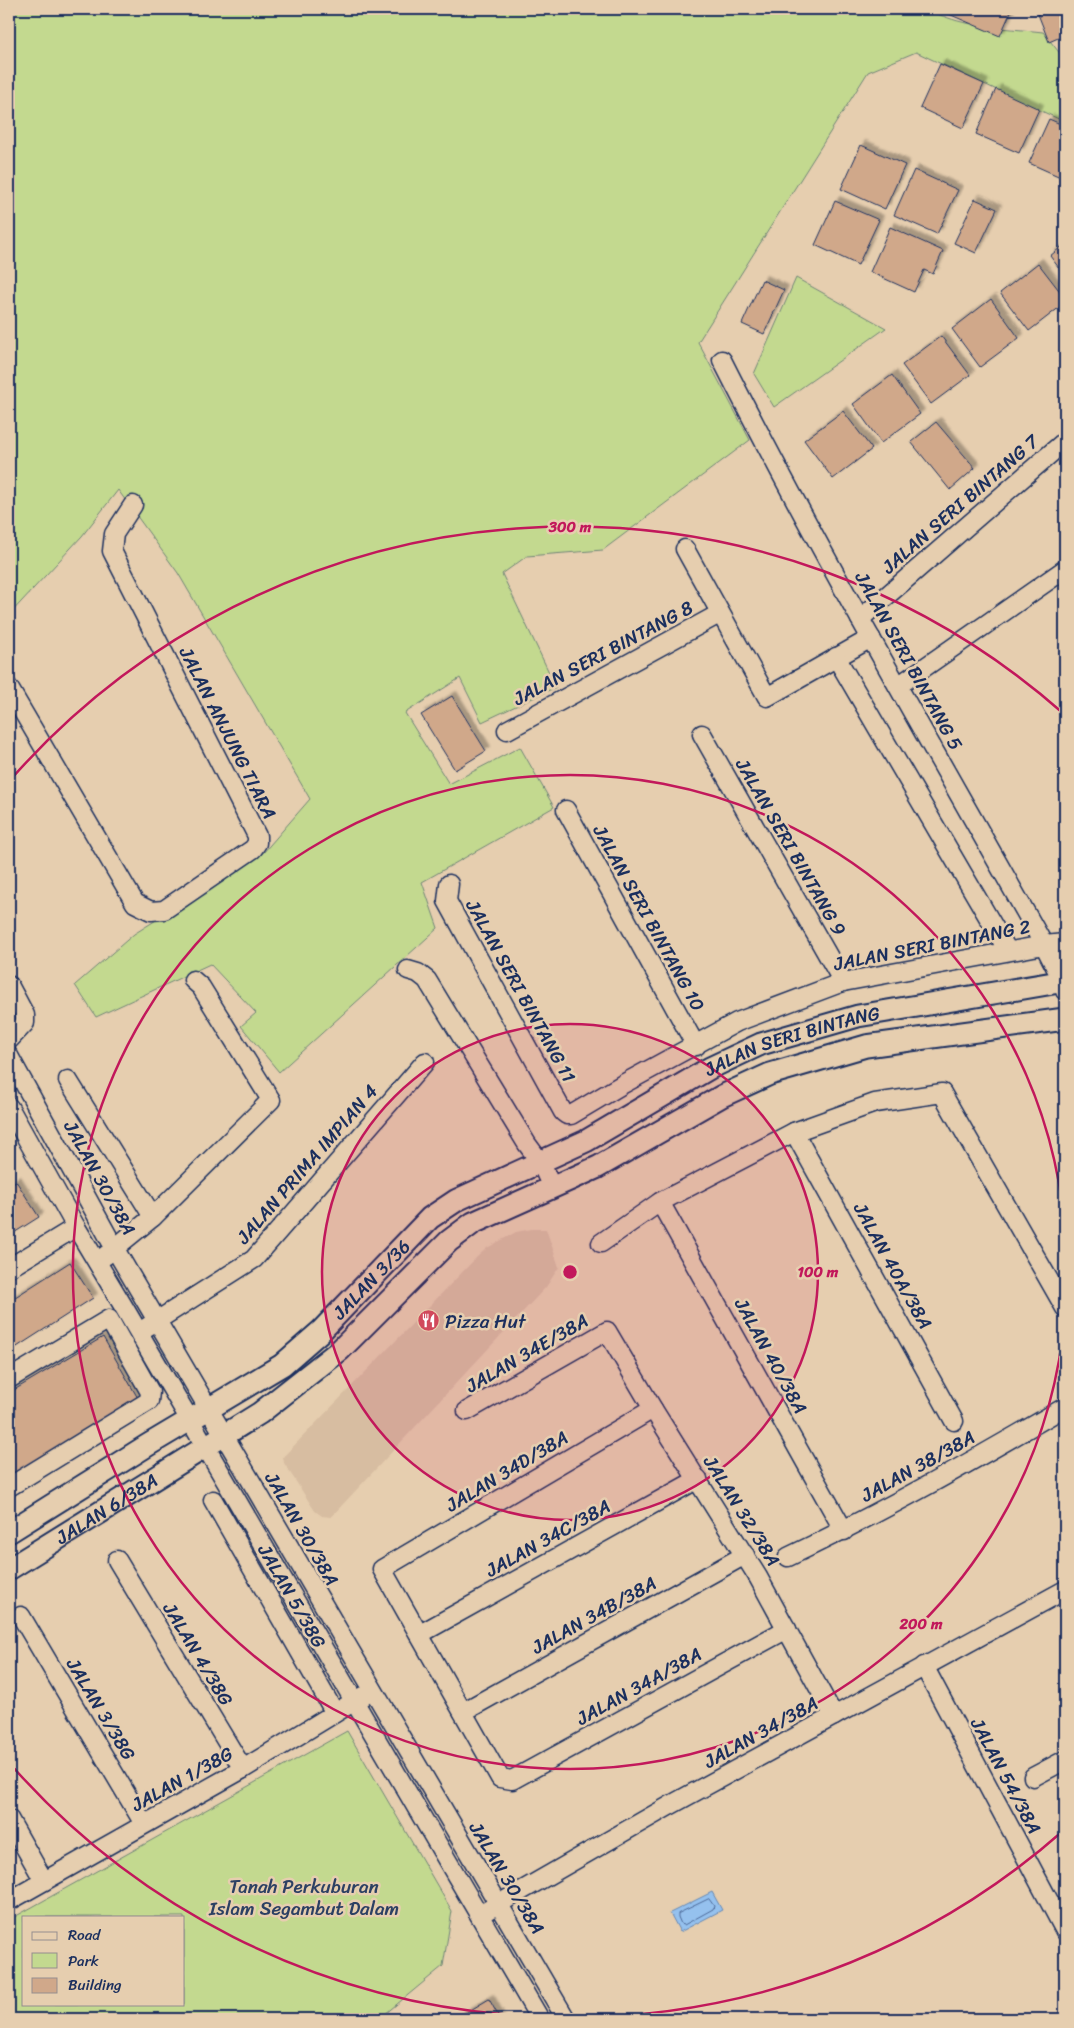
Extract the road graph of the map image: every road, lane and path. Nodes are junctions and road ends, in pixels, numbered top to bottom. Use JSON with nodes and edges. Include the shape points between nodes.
{"nodes":[{"id":1,"x":722,"y":360,"type":"dead end"},
{"id":2,"x":1065,"y":441,"type":"edge"},
{"id":3,"x":133,"y":505,"type":"dead end"},
{"id":4,"x":684,"y":549,"type":"dead end"},
{"id":5,"x":1065,"y":569,"type":"edge"},
{"id":6,"x":719,"y":614,"type":"junction"},
{"id":7,"x":860,"y":618,"type":"junction"},
{"id":8,"x":871,"y":638,"type":"junction"},
{"id":9,"x":836,"y":658,"type":"junction"},
{"id":10,"x":898,"y":686,"type":"junction"},
{"id":11,"x":9,"y":688,"type":"edge"},
{"id":12,"x":507,"y":730,"type":"dead end"},
{"id":13,"x":702,"y":734,"type":"dead end"},
{"id":14,"x":566,"y":810,"type":"dead end"},
{"id":15,"x":449,"y":884,"type":"dead end"},
{"id":16,"x":1065,"y":943,"type":"edge"},
{"id":17,"x":1044,"y":945,"type":"junction"},
{"id":18,"x":1008,"y":951,"type":"junction"},
{"id":19,"x":408,"y":970,"type":"dead end"},
{"id":20,"x":193,"y":980,"type":"dead end"},
{"id":21,"x":843,"y":982,"type":"junction"},
{"id":22,"x":9,"y":985,"type":"edge"},
{"id":23,"x":1064,"y":985,"type":"edge"},
{"id":24,"x":1065,"y":1019,"type":"edge"},
{"id":25,"x":9,"y":1040,"type":"edge"},
{"id":26,"x":696,"y":1046,"type":"junction"},
{"id":27,"x":9,"y":1056,"type":"edge"},
{"id":28,"x":425,"y":1062,"type":"dead end"},
{"id":29,"x":68,"y":1080,"type":"dead end"},
{"id":30,"x":9,"y":1107,"type":"edge"},
{"id":31,"x":567,"y":1116,"type":"joint"},
{"id":32,"x":794,"y":1132,"type":"junction"},
{"id":33,"x":541,"y":1163,"type":"junction"},
{"id":34,"x":552,"y":1188,"type":"junction"},
{"id":35,"x":660,"y":1202,"type":"junction"},
{"id":36,"x":153,"y":1217,"type":"junction"},
{"id":37,"x":76,"y":1227,"type":"junction"},
{"id":38,"x":601,"y":1243,"type":"dead end"},
{"id":39,"x":115,"y":1249,"type":"junction"},
{"id":40,"x":97,"y":1261,"type":"junction"},
{"id":41,"x":9,"y":1268,"type":"edge"},
{"id":42,"x":1065,"y":1308,"type":"edge"},
{"id":43,"x":125,"y":1309,"type":"junction"},
{"id":44,"x":109,"y":1319,"type":"junction"},
{"id":45,"x":157,"y":1321,"type":"junction"},
{"id":46,"x":607,"y":1331,"type":"joint"},
{"id":47,"x":138,"y":1332,"type":"junction"},
{"id":48,"x":9,"y":1379,"type":"edge"},
{"id":49,"x":1065,"y":1408,"type":"edge"},
{"id":50,"x":208,"y":1409,"type":"junction"},
{"id":51,"x":653,"y":1409,"type":"junction"},
{"id":52,"x":467,"y":1411,"type":"dead end"},
{"id":53,"x":189,"y":1420,"type":"junction"},
{"id":54,"x":954,"y":1421,"type":"dead end"},
{"id":55,"x":223,"y":1435,"type":"junction"},
{"id":56,"x":204,"y":1446,"type":"junction"},
{"id":57,"x":698,"y":1479,"type":"junction"},
{"id":58,"x":9,"y":1487,"type":"edge"},
{"id":59,"x":213,"y":1500,"type":"dead end"},
{"id":60,"x":844,"y":1531,"type":"junction"},
{"id":61,"x":9,"y":1532,"type":"edge"},
{"id":62,"x":745,"y":1555,"type":"junction"},
{"id":63,"x":788,"y":1557,"type":"dead end"},
{"id":64,"x":117,"y":1560,"type":"dead end"},
{"id":65,"x":9,"y":1569,"type":"edge"},
{"id":66,"x":1065,"y":1590,"type":"edge"},
{"id":67,"x":323,"y":1605,"type":"junction"},
{"id":68,"x":21,"y":1616,"type":"dead end"},
{"id":69,"x":304,"y":1617,"type":"junction"},
{"id":70,"x":787,"y":1629,"type":"junction"},
{"id":71,"x":420,"y":1634,"type":"junction"},
{"id":72,"x":924,"y":1666,"type":"junction"},
{"id":73,"x":372,"y":1690,"type":"junction"},
{"id":74,"x":354,"y":1701,"type":"junction"},
{"id":75,"x":463,"y":1712,"type":"junction"},
{"id":76,"x":335,"y":1713,"type":"junction"},
{"id":77,"x":834,"y":1716,"type":"junction"},
{"id":78,"x":1065,"y":1760,"type":"edge"},
{"id":79,"x":243,"y":1770,"type":"junction"},
{"id":80,"x":1033,"y":1778,"type":"dead end"},
{"id":81,"x":9,"y":1819,"type":"edge"},
{"id":82,"x":144,"y":1824,"type":"junction"},
{"id":83,"x":44,"y":1881,"type":"junction"},
{"id":84,"x":9,"y":1901,"type":"edge"},
{"id":85,"x":498,"y":1904,"type":"junction"},
{"id":86,"x":479,"y":1915,"type":"junction"},
{"id":87,"x":1065,"y":1931,"type":"edge"},
{"id":88,"x":540,"y":2019,"type":"edge"},
{"id":89,"x":566,"y":2019,"type":"edge"}],
"edges":[{"from":1,"to":7,"type":"street","name":"JALAN SERI BINTANG 5","via":[[764,444]]},
{"from":2,"to":7,"type":"street","name":"JALAN SERI BINTANG 7"},
{"from":3,"to":11,"type":"street","name":"JALAN ANJUNG TIARA","via":[[114,534],[112,551],[257,836],[253,849],[164,910],[151,911],[135,902]]},
{"from":4,"to":6,"type":"street","name":"JALAN SERI BINTANG 8"},
{"from":5,"to":10,"type":"street"},
{"from":6,"to":9,"type":"street","name":"JALAN SERI BINTANG 8","via":[[767,697]]},
{"from":6,"to":12,"type":"street","name":"JALAN SERI BINTANG 8"},
{"from":7,"to":8,"type":"street","name":"JALAN SERI BINTANG 5"},
{"from":8,"to":9,"type":"street","name":"JALAN SERI BINTANG 8"},
{"from":8,"to":10,"type":"street","name":"JALAN SERI BINTANG 5"},
{"from":9,"to":18,"type":"street"},
{"from":10,"to":17,"type":"street","name":"JALAN SERI BINTANG 5"},
{"from":13,"to":21,"type":"street","name":"JALAN SERI BINTANG 9"},
{"from":14,"to":26,"type":"street","name":"JALAN SERI BINTANG 10"},
{"from":15,"to":31,"type":"street","name":"JALAN SERI BINTANG 11","via":[[447,901]]},
{"from":16,"to":17,"type":"street","name":"JALAN SERI BINTANG 2"},
{"from":17,"to":18,"type":"street","name":"JALAN SERI BINTANG 2"},
{"from":17,"to":23,"type":"street","name":"JALAN SERI BINTANG 5"},
{"from":18,"to":21,"type":"street","name":"JALAN SERI BINTANG 2"},
{"from":19,"to":33,"type":"street","via":[[427,980]]},
{"from":20,"to":36,"type":"street","via":[[201,987],[272,1100]]},
{"from":21,"to":26,"type":"street","name":"JALAN SERI BINTANG 2","via":[[737,1022]]},
{"from":22,"to":25,"type":"street","via":[[25,1015],[25,1023]]},
{"from":23,"to":33,"type":"street","name":"JALAN SERI BINTANG","via":[[858,1016],[761,1044],[710,1068],[586,1142]]},
{"from":24,"to":34,"type":"street","name":"JALAN SERI BINTANG","via":[[866,1046],[770,1074],[722,1096],[598,1167]]},
{"from":26,"to":31,"type":"street","name":"JALAN SERI BINTANG 2"},
{"from":27,"to":39,"type":"street","name":"JALAN 30/38A"},
{"from":28,"to":45,"type":"street","name":"JALAN PRIMA IMPIAN 4","via":[[254,1259]]},
{"from":29,"to":36,"type":"street"},
{"from":30,"to":37,"type":"street"},
{"from":32,"to":35,"type":"street"},
{"from":32,"to":42,"type":"street","via":[[875,1103],[942,1093]]},
{"from":32,"to":54,"type":"street","name":"JALAN 40A/38A"},
{"from":33,"to":34,"type":"street"},
{"from":33,"to":50,"type":"street","name":"JALAN 3/36","via":[[457,1200],[430,1218],[321,1331],[282,1365]]},
{"from":34,"to":55,"type":"street","name":"JALAN 3/36","via":[[473,1222],[449,1241],[340,1350],[260,1413]]},
{"from":35,"to":38,"type":"street"},
{"from":35,"to":60,"type":"street","name":"JALAN 40/38A"},
{"from":36,"to":39,"type":"street"},
{"from":37,"to":40,"type":"street"},
{"from":37,"to":41,"type":"street"},
{"from":39,"to":40,"type":"street"},
{"from":39,"to":45,"type":"street","name":"JALAN 30/38A"},
{"from":40,"to":43,"type":"street"},
{"from":43,"to":44,"type":"street"},
{"from":43,"to":47,"type":"street"},
{"from":44,"to":48,"type":"street"},
{"from":44,"to":58,"type":"street","via":[[150,1392],[149,1401]]},
{"from":45,"to":47,"type":"street","name":"JALAN PRIMA IMPIAN 4"},
{"from":45,"to":50,"type":"street","name":"JALAN 30/38A"},
{"from":46,"to":51,"type":"street","name":"JALAN 32/38A"},
{"from":46,"to":52,"type":"street","name":"JALAN 34E/38A"},
{"from":47,"to":53,"type":"street"},
{"from":49,"to":60,"type":"street","name":"JALAN 38/38A"},
{"from":50,"to":53,"type":"street","name":"JALAN 3/36"},
{"from":50,"to":55,"type":"street","name":"JALAN 30/38A"},
{"from":51,"to":57,"type":"street","name":"JALAN 32/38A"},
{"from":51,"to":71,"type":"street","name":"JALAN 34D/38A","via":[[382,1569]]},
{"from":53,"to":56,"type":"street"},
{"from":53,"to":61,"type":"street","name":"JALAN 6/38A"},
{"from":55,"to":56,"type":"street","name":"JALAN 3/36"},
{"from":55,"to":67,"type":"street","name":"JALAN 30/38A"},
{"from":56,"to":65,"type":"street","name":"JALAN 6/38A"},
{"from":56,"to":69,"type":"street"},
{"from":57,"to":62,"type":"street","name":"JALAN 32/38A"},
{"from":57,"to":71,"type":"street","name":"JALAN 34C/38A"},
{"from":59,"to":76,"type":"street","name":"JALAN 5/38G"},
{"from":60,"to":63,"type":"street","name":"JALAN 38/38A"},
{"from":62,"to":70,"type":"street","name":"JALAN 32/38A"},
{"from":62,"to":75,"type":"street","name":"JALAN 34B/38A"},
{"from":64,"to":79,"type":"street","name":"JALAN 4/38G"},
{"from":66,"to":72,"type":"street","name":"JALAN 34/38A"},
{"from":67,"to":69,"type":"street"},
{"from":67,"to":73,"type":"street","name":"JALAN 30/38A"},
{"from":68,"to":82,"type":"street","name":"JALAN 3/38G"},
{"from":69,"to":74,"type":"street"},
{"from":70,"to":75,"type":"street","name":"JALAN 34A/38A","via":[[512,1780],[500,1778]]},
{"from":70,"to":77,"type":"street","name":"JALAN 32/38A"},
{"from":71,"to":75,"type":"street"},
{"from":72,"to":77,"type":"street","name":"JALAN 34/38A"},
{"from":72,"to":87,"type":"street","name":"JALAN 54/38A"},
{"from":73,"to":74,"type":"street","name":"JALAN 1/38G"},
{"from":73,"to":85,"type":"street","name":"JALAN 30/38A"},
{"from":74,"to":76,"type":"street","name":"JALAN 1/38G"},
{"from":74,"to":86,"type":"street"},
{"from":76,"to":79,"type":"street","name":"JALAN 1/38G"},
{"from":77,"to":85,"type":"street","name":"JALAN 34/38A","via":[[668,1806]]},
{"from":78,"to":80,"type":"street"},
{"from":79,"to":82,"type":"street","name":"JALAN 1/38G"},
{"from":81,"to":83,"type":"street"},
{"from":82,"to":83,"type":"street","name":"JALAN 1/38G"},
{"from":83,"to":84,"type":"street","name":"JALAN 1/38G"},
{"from":85,"to":86,"type":"street","name":"JALAN 34/38A"},
{"from":85,"to":89,"type":"street","name":"JALAN 30/38A"},
{"from":86,"to":88,"type":"street"}]}
